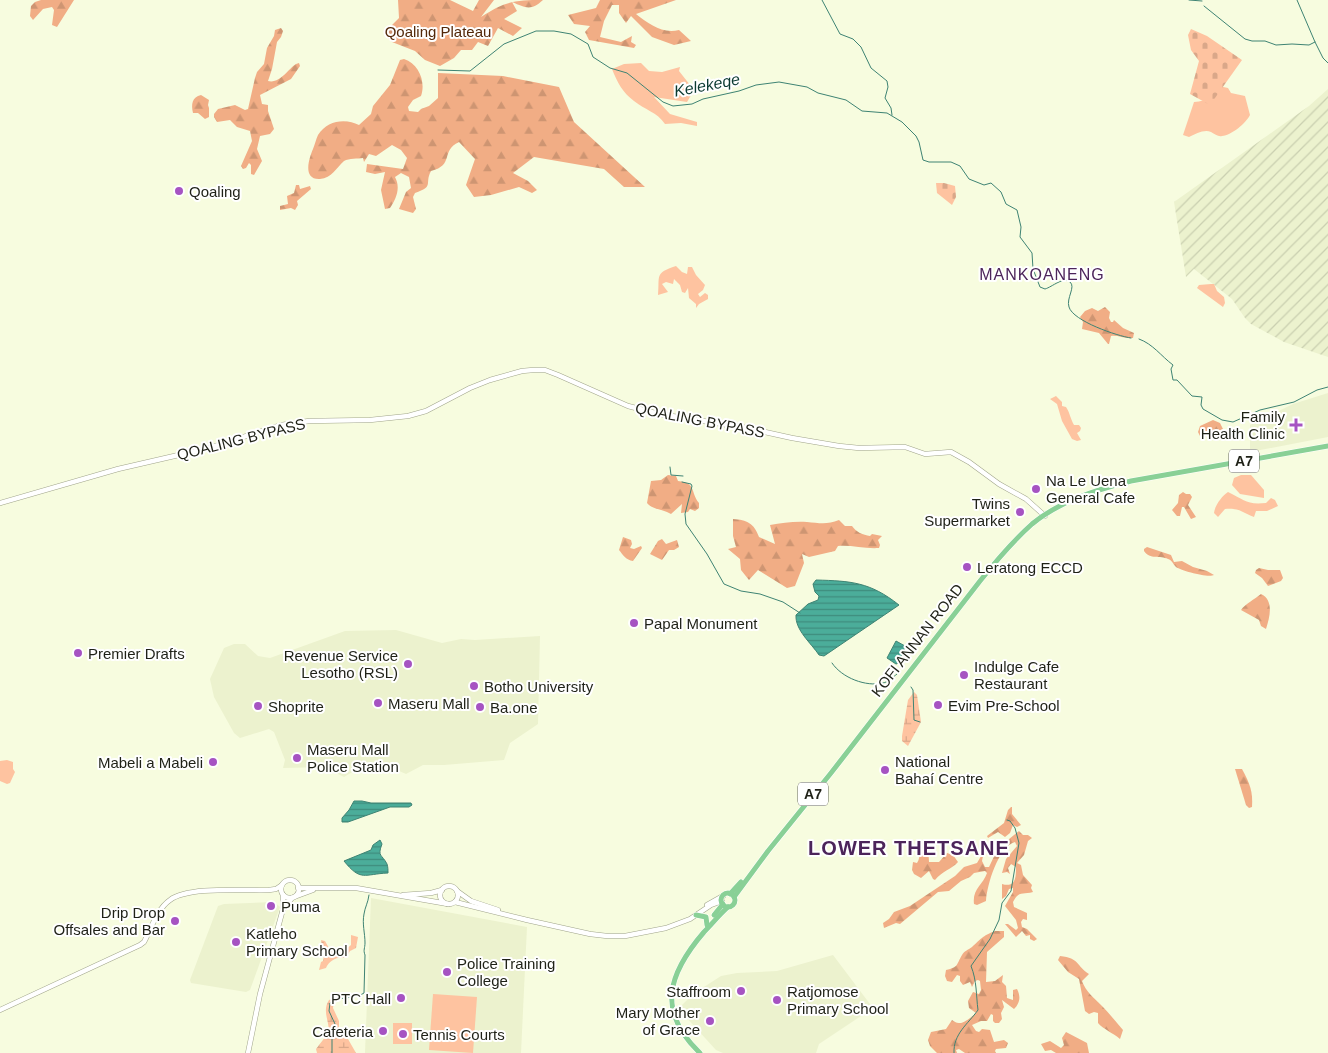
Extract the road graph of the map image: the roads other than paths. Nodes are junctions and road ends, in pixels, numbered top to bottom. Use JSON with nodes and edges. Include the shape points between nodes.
{"nodes":[{"id":1,"x":1328,"y":446,"type":"edge"},
{"id":2,"x":0,"y":503,"type":"edge"},
{"id":3,"x":1045,"y":516,"type":"junction"},
{"id":4,"x":282,"y":885,"type":"junction"},
{"id":5,"x":298,"y":888,"type":"junction"},
{"id":6,"x":319,"y":889,"type":"junction"},
{"id":7,"x":269,"y":890,"type":"junction"},
{"id":8,"x":442,"y":890,"type":"junction"},
{"id":9,"x":457,"y":891,"type":"junction"},
{"id":10,"x":283,"y":895,"type":"junction"},
{"id":11,"x":389,"y":895,"type":"junction"},
{"id":12,"x":732,"y":896,"type":"junction"},
{"id":13,"x":293,"y":897,"type":"junction"},
{"id":14,"x":455,"y":902,"type":"junction"},
{"id":15,"x":724,"y":902,"type":"junction"},
{"id":16,"x":448,"y":904,"type":"junction"},
{"id":17,"x":283,"y":909,"type":"junction"},
{"id":18,"x":696,"y":915,"type":"junction"},
{"id":19,"x":521,"y":919,"type":"junction"},
{"id":20,"x":707,"y":925,"type":"junction"},
{"id":21,"x":659,"y":929,"type":"junction"},
{"id":22,"x":697,"y":940,"type":"junction"},
{"id":23,"x":0,"y":1010,"type":"edge"},
{"id":24,"x":248,"y":1053,"type":"edge"},
{"id":25,"x":700,"y":1053,"type":"edge"}],
"edges":[{"from":1,"to":3,"type":"main road","name":"KOFI ANNAN ROAD","number":"A7","via":[[1131,481],[1081,496]]},
{"from":2,"to":3,"type":"main road","name":"QOALING BYPASS","via":[[118,469],[210,448],[281,425],[408,416],[490,380],[545,370],[628,406],[659,414],[839,446],[905,447],[925,454],[951,452],[1026,499]]},
{"from":3,"to":12,"type":"main road","name":"KOFI ANNAN ROAD","number":"A7","via":[[1016,539],[990,569]]},
{"from":4,"to":5,"type":"main road","via":[[292,881]]},
{"from":4,"to":7,"type":"main road"},
{"from":4,"to":10,"type":"main road"},
{"from":5,"to":6,"type":"main road"},
{"from":5,"to":13,"type":"main road"},
{"from":6,"to":11,"type":"main road","via":[[356,888]]},
{"from":6,"to":13,"type":"main road"},
{"from":7,"to":10,"type":"main road"},
{"from":7,"to":23,"type":"main road","via":[[182,894],[170,900],[160,911],[140,945]]},
{"from":8,"to":9,"type":"main road","via":[[449,887]]},
{"from":8,"to":11,"type":"main road"},
{"from":8,"to":16,"type":"main road","via":[[441,899]]},
{"from":9,"to":14,"type":"main road"},
{"from":9,"to":19,"type":"main road","via":[[476,903]]},
{"from":10,"to":13,"type":"main road"},
{"from":10,"to":17,"type":"main road"},
{"from":11,"to":16,"type":"main road"},
{"from":12,"to":15,"type":"main road","number":"A7"},
{"from":12,"to":15,"type":"main road","number":"A7","via":[[734,904]]},
{"from":13,"to":17,"type":"main road"},
{"from":14,"to":16,"type":"main road"},
{"from":14,"to":19,"type":"main road"},
{"from":15,"to":18,"type":"main road","via":[[711,905]]},
{"from":15,"to":20,"type":"main road","number":"A7"},
{"from":15,"to":21,"type":"main road","via":[[712,901],[689,916]]},
{"from":15,"to":22,"type":"main road","number":"A7","via":[[720,913]]},
{"from":17,"to":24,"type":"main road"},
{"from":18,"to":20,"type":"main road","via":[[706,917]]},
{"from":18,"to":21,"type":"main road"},
{"from":19,"to":21,"type":"main road","via":[[607,936]]},
{"from":20,"to":22,"type":"main road","number":"A7"},
{"from":22,"to":25,"type":"main road","number":"A7","via":[[680,965],[672,991],[677,1023]]}]}
